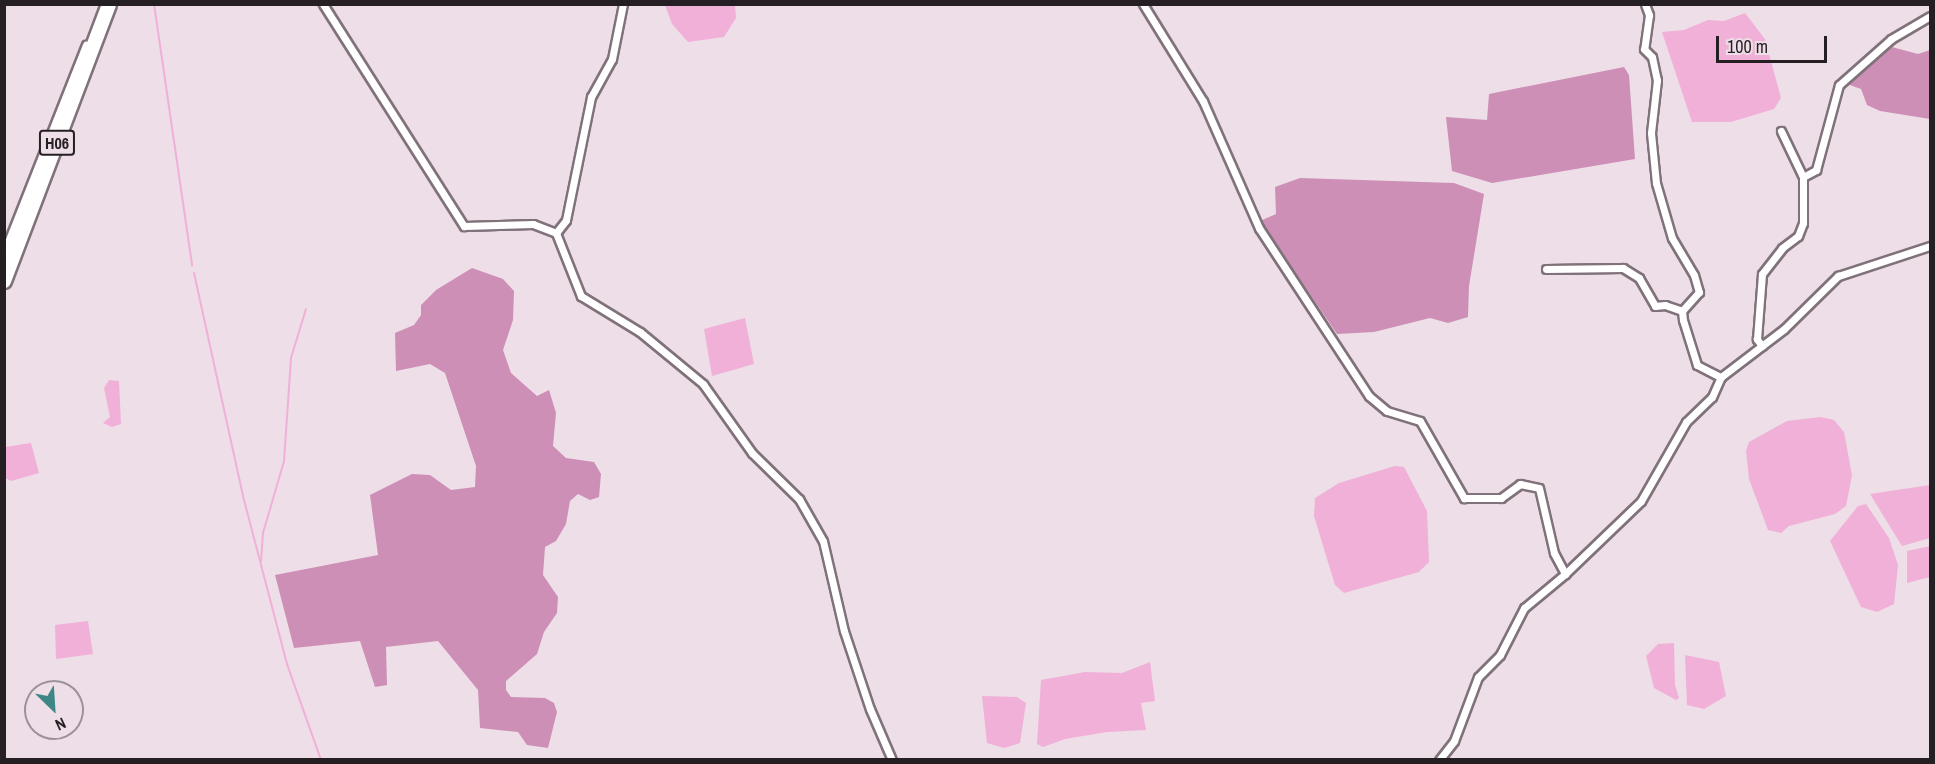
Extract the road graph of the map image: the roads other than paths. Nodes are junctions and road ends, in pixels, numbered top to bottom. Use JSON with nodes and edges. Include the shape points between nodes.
{"nodes":[{"id":1,"x":102,"y":4,"type":"edge"},
{"id":2,"x":110,"y":4,"type":"edge"},
{"id":3,"x":322,"y":4,"type":"edge"},
{"id":4,"x":623,"y":4,"type":"edge"},
{"id":5,"x":1143,"y":4,"type":"edge"},
{"id":6,"x":1645,"y":4,"type":"edge"},
{"id":7,"x":1930,"y":16,"type":"edge"},
{"id":8,"x":1781,"y":131,"type":"dead end"},
{"id":9,"x":1803,"y":177,"type":"junction"},
{"id":10,"x":556,"y":233,"type":"junction"},
{"id":11,"x":1930,"y":246,"type":"edge"},
{"id":12,"x":4,"y":252,"type":"edge"},
{"id":13,"x":1546,"y":269,"type":"dead end"},
{"id":14,"x":4,"y":281,"type":"edge"},
{"id":15,"x":1682,"y":311,"type":"junction"},
{"id":16,"x":1762,"y":346,"type":"junction"},
{"id":17,"x":1721,"y":377,"type":"junction"},
{"id":18,"x":1565,"y":574,"type":"junction"},
{"id":19,"x":892,"y":759,"type":"edge"},
{"id":20,"x":1440,"y":759,"type":"edge"}],
"edges":[{"from":1,"to":12,"type":"street"},
{"from":2,"to":14,"type":"highway","number":"H06"},
{"from":3,"to":10,"type":"street","via":[[464,226],[533,224]]},
{"from":4,"to":10,"type":"street","via":[[612,59],[591,97],[566,220]]},
{"from":5,"to":18,"type":"street","via":[[1203,100],[1259,228],[1349,369],[1387,411],[1420,421],[1464,498],[1501,498],[1520,484],[1539,488],[1554,553]]},
{"from":6,"to":15,"type":"street","via":[[1649,15],[1644,49],[1652,57],[1657,80],[1651,133],[1656,183],[1672,238],[1694,275],[1699,292]]},
{"from":7,"to":9,"type":"street","via":[[1891,39],[1839,85],[1816,170]]},
{"from":8,"to":9,"type":"street"},
{"from":9,"to":16,"type":"street","via":[[1803,223],[1798,236],[1782,248],[1762,274],[1757,339]]},
{"from":10,"to":19,"type":"street","via":[[581,296],[640,332],[703,384],[752,453],[800,499],[823,541],[844,631],[870,709]]},
{"from":11,"to":16,"type":"street","via":[[1838,276]]},
{"from":13,"to":15,"type":"street","via":[[1623,268],[1639,278],[1655,306]]},
{"from":15,"to":17,"type":"street","via":[[1697,364]]},
{"from":16,"to":17,"type":"street"},
{"from":17,"to":18,"type":"street","via":[[1712,397],[1686,422],[1641,501]]},
{"from":18,"to":20,"type":"street","via":[[1524,608],[1500,655],[1478,677],[1454,741]]}]}
